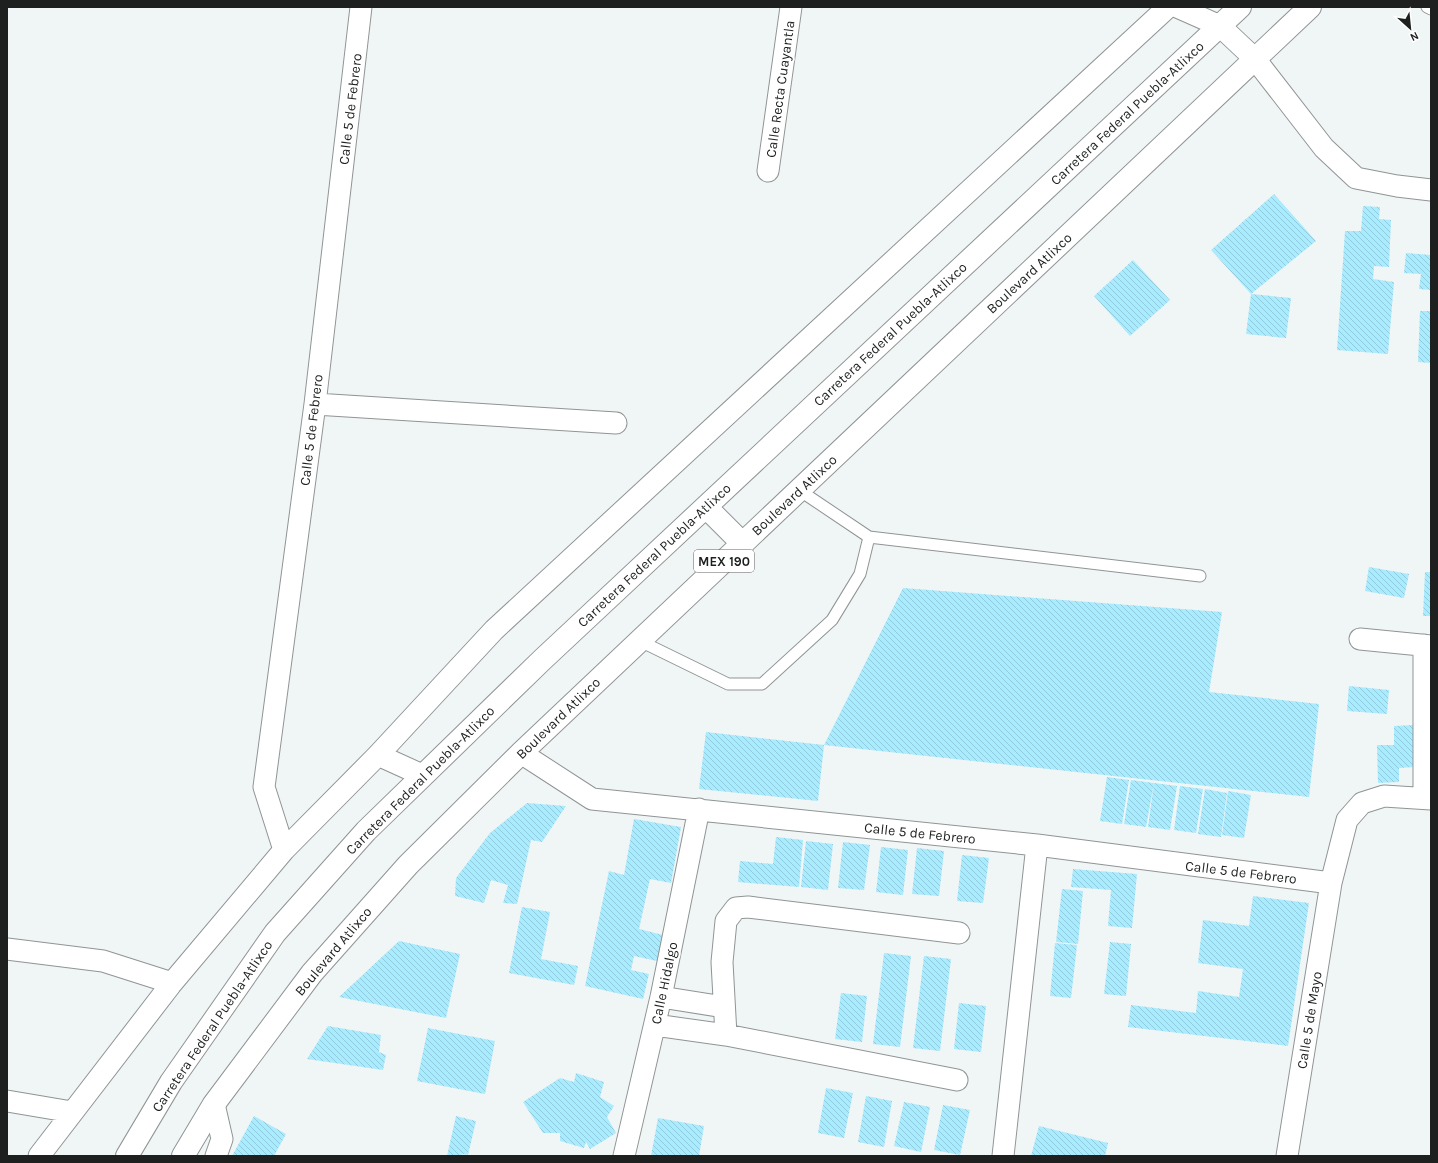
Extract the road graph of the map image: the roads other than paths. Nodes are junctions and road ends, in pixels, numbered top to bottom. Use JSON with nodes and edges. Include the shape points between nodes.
{"nodes":[{"id":1,"x":362,"y":7,"type":"edge"},
{"id":2,"x":791,"y":7,"type":"edge"},
{"id":3,"x":1168,"y":7,"type":"edge"},
{"id":4,"x":1177,"y":7,"type":"edge"},
{"id":5,"x":1240,"y":7,"type":"edge"},
{"id":6,"x":1310,"y":7,"type":"edge"},
{"id":7,"x":1427,"y":7,"type":"edge"},
{"id":8,"x":1431,"y":9,"type":"edge"},
{"id":9,"x":1220,"y":26,"type":"junction"},
{"id":10,"x":1255,"y":59,"type":"junction"},
{"id":11,"x":768,"y":171,"type":"dead end"},
{"id":12,"x":1431,"y":190,"type":"edge"},
{"id":13,"x":315,"y":404,"type":"junction"},
{"id":14,"x":616,"y":423,"type":"dead end"},
{"id":15,"x":799,"y":490,"type":"junction"},
{"id":16,"x":706,"y":507,"type":"junction"},
{"id":17,"x":870,"y":537,"type":"junction"},
{"id":18,"x":743,"y":544,"type":"junction"},
{"id":19,"x":1200,"y":576,"type":"dead end"},
{"id":20,"x":1360,"y":639,"type":"dead end"},
{"id":21,"x":640,"y":641,"type":"junction"},
{"id":22,"x":1427,"y":646,"type":"edge"},
{"id":23,"x":521,"y":754,"type":"junction"},
{"id":24,"x":378,"y":755,"type":"junction"},
{"id":25,"x":422,"y":775,"type":"junction"},
{"id":26,"x":1428,"y":798,"type":"edge"},
{"id":27,"x":699,"y":809,"type":"junction"},
{"id":28,"x":1037,"y":845,"type":"junction"},
{"id":29,"x":284,"y":850,"type":"junction"},
{"id":30,"x":1331,"y":883,"type":"junction"},
{"id":31,"x":959,"y":933,"type":"dead end"},
{"id":32,"x":7,"y":949,"type":"edge"},
{"id":33,"x":172,"y":983,"type":"junction"},
{"id":34,"x":661,"y":997,"type":"junction"},
{"id":35,"x":724,"y":1007,"type":"junction"},
{"id":36,"x":655,"y":1025,"type":"junction"},
{"id":37,"x":726,"y":1036,"type":"junction"},
{"id":38,"x":957,"y":1080,"type":"dead end"},
{"id":39,"x":7,"y":1101,"type":"edge"},
{"id":40,"x":214,"y":1104,"type":"junction"},
{"id":41,"x":72,"y":1112,"type":"junction"},
{"id":42,"x":39,"y":1156,"type":"edge"},
{"id":43,"x":127,"y":1156,"type":"edge"},
{"id":44,"x":183,"y":1156,"type":"edge"},
{"id":45,"x":216,"y":1156,"type":"edge"},
{"id":46,"x":624,"y":1156,"type":"edge"},
{"id":47,"x":1003,"y":1156,"type":"edge"},
{"id":48,"x":1287,"y":1156,"type":"edge"}],
"edges":[{"from":1,"to":13,"type":"street","name":"Calle 5 de Febrero"},
{"from":2,"to":11,"type":"street","name":"Calle Recta Cuayantla"},
{"from":3,"to":24,"type":"street","via":[[494,630]]},
{"from":4,"to":9,"type":"street"},
{"from":5,"to":9,"type":"main road","name":"Carretera Federal Puebla-Atlixco"},
{"from":6,"to":10,"type":"main road","name":"Boulevard Atlixco","number":"MEX 190"},
{"from":7,"to":8,"type":"lane"},
{"from":9,"to":10,"type":"street"},
{"from":9,"to":16,"type":"main road","name":"Carretera Federal Puebla-Atlixco"},
{"from":10,"to":12,"type":"street","via":[[1324,148],[1356,178]]},
{"from":10,"to":15,"type":"main road","name":"Boulevard Atlixco","number":"MEX 190"},
{"from":13,"to":14,"type":"street"},
{"from":13,"to":29,"type":"street","name":"Calle 5 de Febrero","via":[[264,787]]},
{"from":15,"to":17,"type":"lane"},
{"from":15,"to":18,"type":"main road","name":"Boulevard Atlixco","number":"MEX 190"},
{"from":16,"to":18,"type":"main road"},
{"from":16,"to":25,"type":"main road","name":"Carretera Federal Puebla-Atlixco"},
{"from":17,"to":19,"type":"lane"},
{"from":17,"to":21,"type":"lane","via":[[860,574],[832,620],[762,684],[728,684]]},
{"from":18,"to":21,"type":"main road","name":"Boulevard Atlixco","number":"MEX 190"},
{"from":20,"to":22,"type":"street"},
{"from":21,"to":23,"type":"main road","name":"Boulevard Atlixco","number":"MEX 190"},
{"from":22,"to":26,"type":"street"},
{"from":23,"to":27,"type":"street","name":"Calle 5 de Febrero","via":[[592,799]]},
{"from":23,"to":40,"type":"main road","name":"Boulevard Atlixco","number":"MEX 190","via":[[408,865],[312,973]]},
{"from":24,"to":25,"type":"street"},
{"from":24,"to":29,"type":"street"},
{"from":25,"to":43,"type":"main road","name":"Carretera Federal Puebla-Atlixco","via":[[366,831],[275,933],[171,1082]]},
{"from":26,"to":30,"type":"street","name":"Calle 5 de Mayo","via":[[1384,796],[1362,803],[1347,820]]},
{"from":27,"to":28,"type":"street","name":"Calle 5 de Febrero"},
{"from":27,"to":34,"type":"street","name":"Calle Hidalgo"},
{"from":28,"to":30,"type":"street","name":"Calle 5 de Febrero"},
{"from":28,"to":47,"type":"street"},
{"from":29,"to":33,"type":"street"},
{"from":30,"to":48,"type":"street","name":"Calle 5 de Mayo"},
{"from":31,"to":35,"type":"street","via":[[748,907],[736,908],[726,921],[722,962]]},
{"from":32,"to":33,"type":"street","via":[[102,961]]},
{"from":33,"to":41,"type":"street"},
{"from":34,"to":35,"type":"street"},
{"from":34,"to":36,"type":"street","name":"Calle Hidalgo"},
{"from":35,"to":37,"type":"street"},
{"from":36,"to":37,"type":"street"},
{"from":36,"to":46,"type":"street","name":"Calle Hidalgo"},
{"from":37,"to":38,"type":"street"},
{"from":39,"to":41,"type":"street"},
{"from":40,"to":44,"type":"main road","name":"Boulevard Atlixco","number":"MEX 190"},
{"from":40,"to":45,"type":"street","via":[[222,1140]]},
{"from":41,"to":42,"type":"street"}]}
